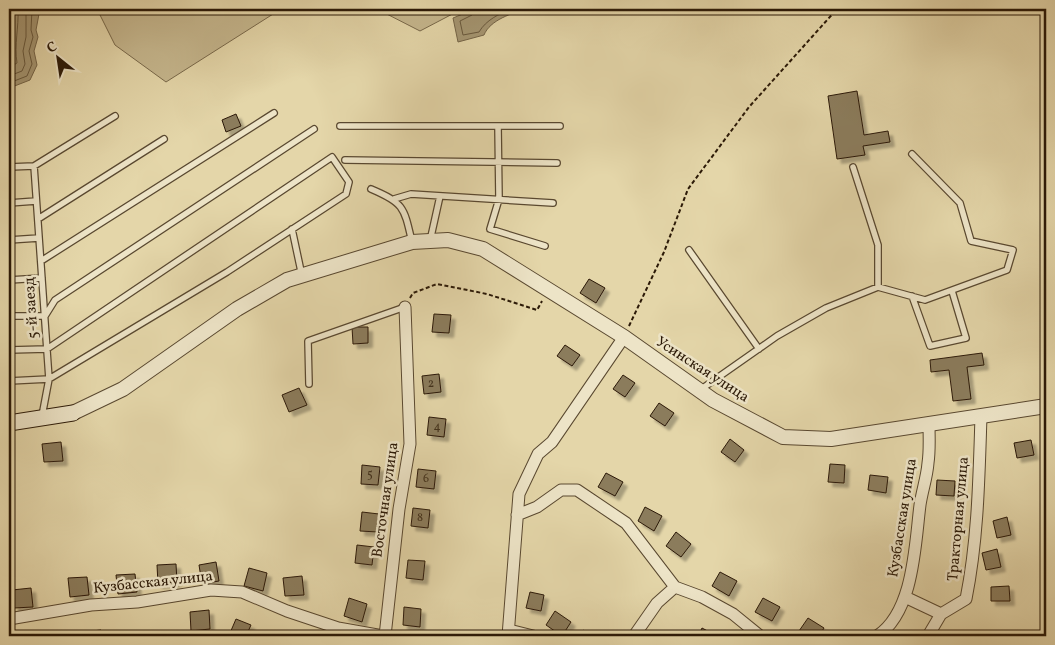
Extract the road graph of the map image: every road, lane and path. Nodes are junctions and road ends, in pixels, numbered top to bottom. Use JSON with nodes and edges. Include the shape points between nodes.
{"nodes":[{"id":1,"x":837,"y":9,"type":"edge"},
{"id":2,"x":274,"y":113,"type":"dead end"},
{"id":3,"x":115,"y":116,"type":"dead end"},
{"id":4,"x":340,"y":126,"type":"dead end"},
{"id":5,"x":498,"y":126,"type":"junction"},
{"id":6,"x":560,"y":126,"type":"dead end"},
{"id":7,"x":314,"y":129,"type":"dead end"},
{"id":8,"x":164,"y":139,"type":"dead end"},
{"id":9,"x":912,"y":154,"type":"dead end"},
{"id":10,"x":345,"y":160,"type":"dead end"},
{"id":11,"x":498,"y":162,"type":"junction"},
{"id":12,"x":558,"y":163,"type":"dead end"},
{"id":13,"x":34,"y":166,"type":"junction"},
{"id":14,"x":9,"y":167,"type":"edge"},
{"id":15,"x":853,"y":167,"type":"dead end"},
{"id":16,"x":371,"y":189,"type":"dead end"},
{"id":17,"x":440,"y":196,"type":"junction"},
{"id":18,"x":394,"y":199,"type":"junction"},
{"id":19,"x":499,"y":200,"type":"junction"},
{"id":20,"x":36,"y":201,"type":"junction"},
{"id":21,"x":9,"y":203,"type":"edge"},
{"id":22,"x":553,"y":203,"type":"dead end"},
{"id":23,"x":38,"y":219,"type":"junction"},
{"id":24,"x":292,"y":229,"type":"junction"},
{"id":25,"x":39,"y":238,"type":"junction"},
{"id":26,"x":9,"y":240,"type":"edge"},
{"id":27,"x":430,"y":241,"type":"junction"},
{"id":28,"x":412,"y":242,"type":"junction"},
{"id":29,"x":545,"y":246,"type":"dead end"},
{"id":30,"x":689,"y":250,"type":"dead end"},
{"id":31,"x":41,"y":261,"type":"junction"},
{"id":32,"x":302,"y":276,"type":"junction"},
{"id":33,"x":42,"y":278,"type":"junction"},
{"id":34,"x":9,"y":280,"type":"edge"},
{"id":35,"x":878,"y":287,"type":"junction"},
{"id":36,"x":549,"y":291,"type":"junction"},
{"id":37,"x":952,"y":291,"type":"junction"},
{"id":38,"x":912,"y":296,"type":"junction"},
{"id":39,"x":405,"y":307,"type":"junction"},
{"id":40,"x":9,"y":316,"type":"edge"},
{"id":41,"x":45,"y":316,"type":"junction"},
{"id":42,"x":624,"y":337,"type":"junction"},
{"id":43,"x":47,"y":349,"type":"junction"},
{"id":44,"x":759,"y":349,"type":"junction"},
{"id":45,"x":9,"y":350,"type":"edge"},
{"id":46,"x":50,"y":379,"type":"junction"},
{"id":47,"x":9,"y":381,"type":"edge"},
{"id":48,"x":309,"y":384,"type":"dead end"},
{"id":49,"x":700,"y":390,"type":"junction"},
{"id":50,"x":1046,"y":406,"type":"edge"},
{"id":51,"x":73,"y":413,"type":"joint"},
{"id":52,"x":981,"y":416,"type":"junction"},
{"id":53,"x":42,"y":418,"type":"junction"},
{"id":54,"x":9,"y":422,"type":"edge"},
{"id":55,"x":929,"y":424,"type":"junction"},
{"id":56,"x":517,"y":515,"type":"junction"},
{"id":57,"x":675,"y":587,"type":"junction"},
{"id":58,"x":904,"y":597,"type":"junction"},
{"id":59,"x":941,"y":614,"type":"junction"},
{"id":60,"x":9,"y":619,"type":"edge"},
{"id":61,"x":506,"y":634,"type":"edge"},
{"id":62,"x":384,"y":636,"type":"edge"},
{"id":63,"x":533,"y":636,"type":"edge"},
{"id":64,"x":634,"y":636,"type":"edge"},
{"id":65,"x":760,"y":636,"type":"edge"},
{"id":66,"x":877,"y":636,"type":"edge"},
{"id":67,"x":928,"y":636,"type":"edge"}],
"edges":[{"from":1,"to":42,"type":"path","via":[[749,106],[688,189],[664,252]]},
{"from":2,"to":31,"type":"lane"},
{"from":3,"to":13,"type":"lane"},
{"from":4,"to":5,"type":"lane"},
{"from":5,"to":6,"type":"lane"},
{"from":5,"to":11,"type":"lane"},
{"from":7,"to":41,"type":"lane","via":[[54,300]]},
{"from":8,"to":23,"type":"lane"},
{"from":9,"to":37,"type":"lane","via":[[960,203],[971,240],[1013,250],[1007,270]]},
{"from":10,"to":11,"type":"lane"},
{"from":11,"to":12,"type":"lane"},
{"from":11,"to":19,"type":"lane"},
{"from":13,"to":14,"type":"lane"},
{"from":13,"to":20,"type":"lane","name":"5-й заезд"},
{"from":15,"to":35,"type":"lane","via":[[878,245]]},
{"from":16,"to":18,"type":"lane"},
{"from":17,"to":18,"type":"lane","via":[[411,194]]},
{"from":17,"to":19,"type":"lane"},
{"from":17,"to":27,"type":"lane"},
{"from":18,"to":28,"type":"lane","via":[[406,214]]},
{"from":19,"to":22,"type":"lane"},
{"from":19,"to":29,"type":"lane","via":[[490,229]]},
{"from":20,"to":21,"type":"lane"},
{"from":20,"to":23,"type":"lane","name":"5-й заезд"},
{"from":23,"to":25,"type":"lane","name":"5-й заезд"},
{"from":24,"to":32,"type":"lane"},
{"from":24,"to":43,"type":"lane","via":[[346,194],[349,182],[332,157]]},
{"from":24,"to":46,"type":"lane"},
{"from":25,"to":26,"type":"lane"},
{"from":25,"to":31,"type":"lane","name":"5-й заезд"},
{"from":27,"to":28,"type":"street","name":"Усинская улица"},
{"from":27,"to":36,"type":"street","name":"Усинская улица","via":[[448,240],[483,249]]},
{"from":28,"to":32,"type":"street","name":"Усинская улица"},
{"from":30,"to":44,"type":"lane"},
{"from":31,"to":33,"type":"lane","name":"5-й заезд"},
{"from":32,"to":51,"type":"street","name":"Усинская улица","via":[[287,280],[237,309],[123,389]]},
{"from":33,"to":34,"type":"lane"},
{"from":33,"to":41,"type":"lane","name":"5-й заезд"},
{"from":35,"to":38,"type":"lane"},
{"from":35,"to":44,"type":"lane","via":[[826,308]]},
{"from":36,"to":39,"type":"path","via":[[536,310],[487,294],[437,284],[412,293]]},
{"from":36,"to":42,"type":"street","name":"Усинская улица"},
{"from":37,"to":38,"type":"lane","via":[[924,300]]},
{"from":37,"to":38,"type":"lane","via":[[966,338],[930,346]]},
{"from":39,"to":48,"type":"lane","via":[[308,341]]},
{"from":39,"to":62,"type":"street","name":"Восточная улица","via":[[410,444]]},
{"from":40,"to":41,"type":"lane"},
{"from":41,"to":43,"type":"lane","name":"5-й заезд"},
{"from":42,"to":49,"type":"street","name":"Усинская улица"},
{"from":42,"to":56,"type":"street","via":[[552,442],[538,454],[519,494]]},
{"from":43,"to":45,"type":"lane"},
{"from":43,"to":46,"type":"lane","name":"5-й заезд"},
{"from":44,"to":49,"type":"lane"},
{"from":46,"to":47,"type":"lane"},
{"from":46,"to":53,"type":"lane","name":"5-й заезд"},
{"from":49,"to":55,"type":"street","name":"Усинская улица","via":[[783,437],[831,439]]},
{"from":50,"to":52,"type":"street","name":"Усинская улица"},
{"from":51,"to":53,"type":"main road"},
{"from":52,"to":55,"type":"street","name":"Усинская улица"},
{"from":52,"to":59,"type":"street","name":"Тракторная улица","via":[[973,565],[966,599]]},
{"from":53,"to":54,"type":"main road"},
{"from":55,"to":58,"type":"street","name":"Кузбасская улица","via":[[928,463]]},
{"from":56,"to":57,"type":"street","via":[[537,507],[562,490],[577,490],[626,523]]},
{"from":56,"to":61,"type":"street"},
{"from":57,"to":64,"type":"street","via":[[657,603]]},
{"from":57,"to":65,"type":"street","via":[[733,614]]},
{"from":58,"to":59,"type":"street"},
{"from":58,"to":66,"type":"street","name":"Кузбасская улица","via":[[886,630]]},
{"from":59,"to":67,"type":"street","name":"Тракторная улица"},
{"from":60,"to":62,"type":"street","name":"Кузбасская улица","via":[[211,590],[242,592],[338,628]]},
{"from":61,"to":63,"type":"street"}]}
